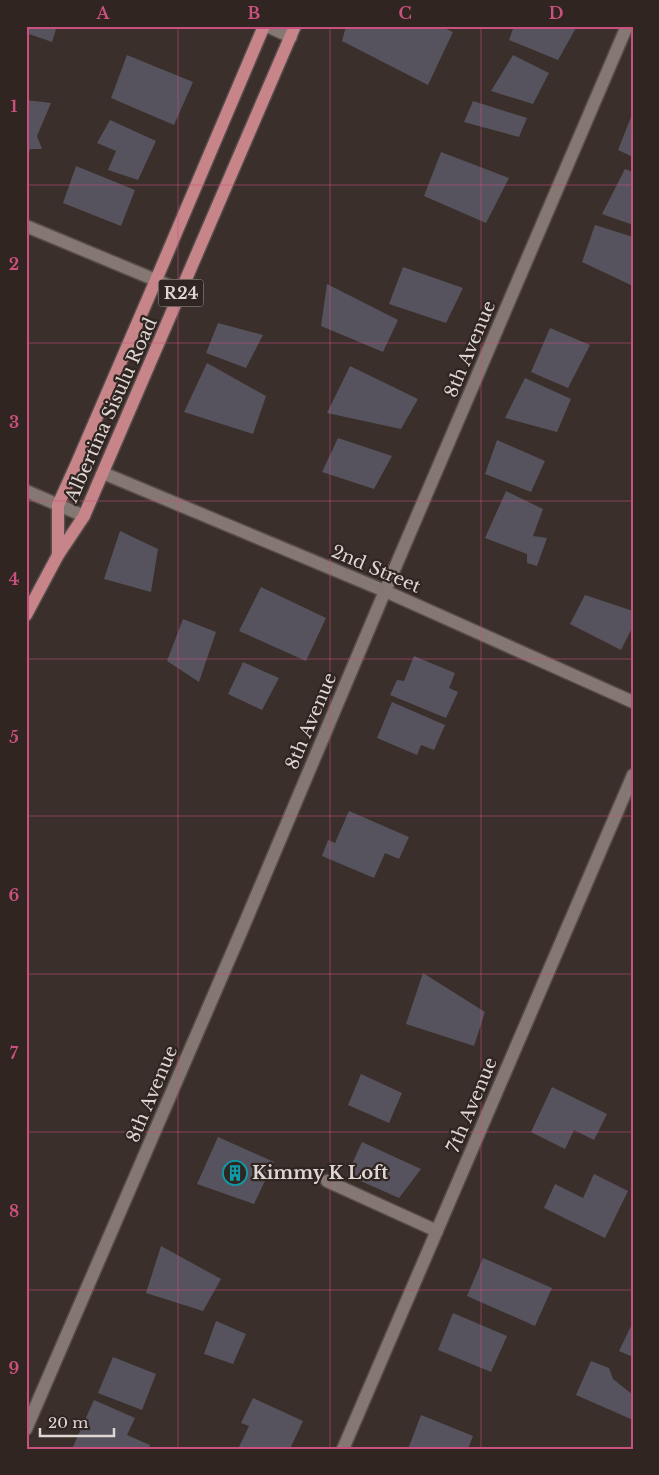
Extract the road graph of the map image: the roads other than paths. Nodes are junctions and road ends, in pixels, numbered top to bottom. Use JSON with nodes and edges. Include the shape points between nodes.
{"nodes":[{"id":1,"x":265,"y":26,"type":"edge"},
{"id":2,"x":626,"y":26,"type":"edge"},
{"id":3,"x":293,"y":31,"type":"edge"},
{"id":4,"x":26,"y":226,"type":"edge"},
{"id":5,"x":156,"y":280,"type":"junction"},
{"id":6,"x":182,"y":291,"type":"junction"},
{"id":7,"x":103,"y":473,"type":"junction"},
{"id":8,"x":26,"y":491,"type":"edge"},
{"id":9,"x":58,"y":504,"type":"junction"},
{"id":10,"x":84,"y":516,"type":"junction"},
{"id":11,"x":58,"y":555,"type":"junction"},
{"id":12,"x":385,"y":591,"type":"junction"},
{"id":13,"x":26,"y":614,"type":"edge"},
{"id":14,"x":633,"y":702,"type":"edge"},
{"id":15,"x":633,"y":775,"type":"edge"},
{"id":16,"x":327,"y":1181,"type":"dead end"},
{"id":17,"x":437,"y":1231,"type":"junction"},
{"id":18,"x":26,"y":1429,"type":"edge"},
{"id":19,"x":343,"y":1449,"type":"edge"}],
"edges":[{"from":1,"to":3,"type":"street"},
{"from":1,"to":5,"type":"main road","name":"Albertina Sisulu Road","number":"R24"},
{"from":2,"to":12,"type":"street","name":"8th Avenue"},
{"from":3,"to":6,"type":"main road","name":"Albertina Sisulu Road","number":"R24"},
{"from":4,"to":5,"type":"street"},
{"from":5,"to":6,"type":"street"},
{"from":5,"to":9,"type":"main road","name":"Albertina Sisulu Road","number":"R24"},
{"from":6,"to":7,"type":"main road","name":"Albertina Sisulu Road","number":"R24"},
{"from":7,"to":10,"type":"main road","name":"Albertina Sisulu Road","number":"R24"},
{"from":7,"to":12,"type":"street","name":"2nd Street"},
{"from":8,"to":9,"type":"street"},
{"from":9,"to":10,"type":"street"},
{"from":9,"to":11,"type":"main road","name":"Albertina Sisulu Road","number":"R24"},
{"from":10,"to":11,"type":"main road","name":"Albertina Sisulu Road","number":"R24"},
{"from":11,"to":13,"type":"main road","name":"Albertina Sisulu Road","number":"R24"},
{"from":12,"to":14,"type":"street","name":"2nd Street"},
{"from":12,"to":18,"type":"street","name":"8th Avenue"},
{"from":15,"to":17,"type":"street","name":"7th Avenue"},
{"from":16,"to":17,"type":"street"},
{"from":17,"to":19,"type":"street","name":"7th Avenue"}]}
